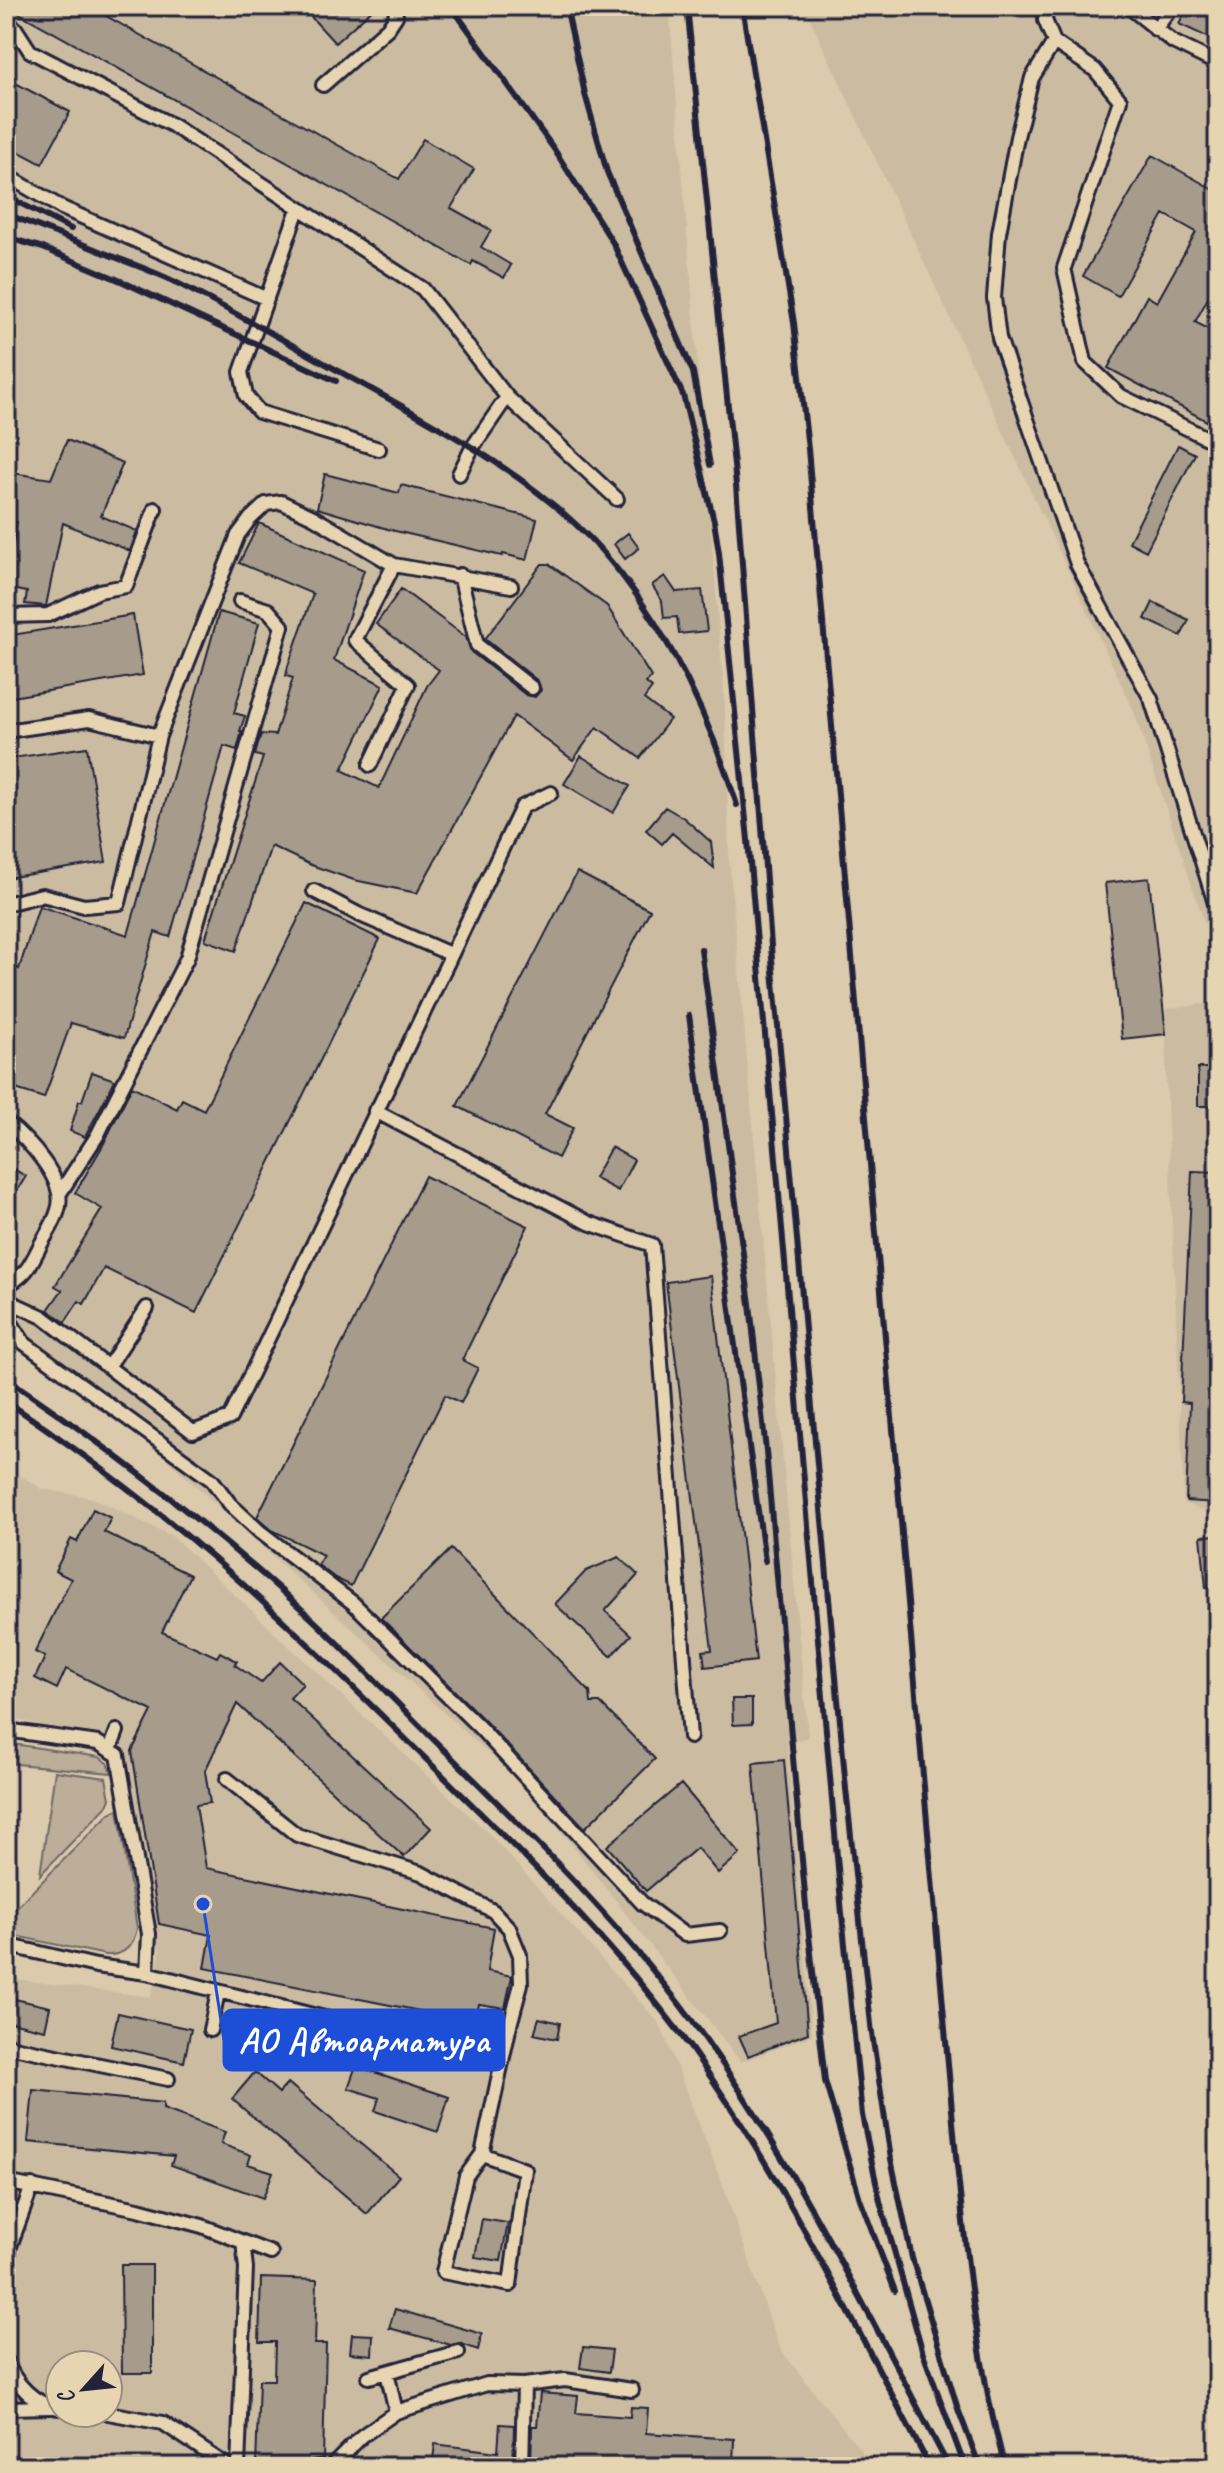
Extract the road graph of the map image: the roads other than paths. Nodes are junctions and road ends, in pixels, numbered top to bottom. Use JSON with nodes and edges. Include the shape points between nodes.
{"nodes":[{"id":1,"x":395,"y":6,"type":"edge"},
{"id":2,"x":1046,"y":6,"type":"edge"},
{"id":3,"x":1128,"y":6,"type":"edge"},
{"id":4,"x":1173,"y":6,"type":"edge"},
{"id":5,"x":6,"y":23,"type":"edge"},
{"id":6,"x":1155,"y":29,"type":"junction"},
{"id":7,"x":1054,"y":42,"type":"junction"},
{"id":8,"x":1218,"y":64,"type":"edge"},
{"id":9,"x":323,"y":85,"type":"dead end"},
{"id":10,"x":6,"y":175,"type":"edge"},
{"id":11,"x":298,"y":209,"type":"junction"},
{"id":12,"x":267,"y":299,"type":"junction"},
{"id":13,"x":507,"y":397,"type":"junction"},
{"id":14,"x":1217,"y":443,"type":"edge"},
{"id":15,"x":379,"y":449,"type":"dead end"},
{"id":16,"x":459,"y":474,"type":"dead end"},
{"id":17,"x":617,"y":499,"type":"dead end"},
{"id":18,"x":155,"y":509,"type":"dead end"},
{"id":19,"x":394,"y":565,"type":"junction"},
{"id":20,"x":460,"y":575,"type":"junction"},
{"id":21,"x":511,"y":586,"type":"dead end"},
{"id":22,"x":240,"y":601,"type":"dead end"},
{"id":23,"x":6,"y":616,"type":"edge"},
{"id":24,"x":532,"y":688,"type":"dead end"},
{"id":25,"x":6,"y":731,"type":"edge"},
{"id":26,"x":159,"y":736,"type":"junction"},
{"id":27,"x":370,"y":765,"type":"dead end"},
{"id":28,"x":551,"y":793,"type":"dead end"},
{"id":29,"x":314,"y":891,"type":"dead end"},
{"id":30,"x":6,"y":904,"type":"edge"},
{"id":31,"x":1218,"y":913,"type":"edge"},
{"id":32,"x":450,"y":954,"type":"junction"},
{"id":33,"x":375,"y":1111,"type":"junction"},
{"id":34,"x":6,"y":1122,"type":"edge"},
{"id":35,"x":60,"y":1193,"type":"junction"},
{"id":36,"x":6,"y":1286,"type":"edge"},
{"id":37,"x":6,"y":1300,"type":"edge"},
{"id":38,"x":147,"y":1308,"type":"dead end"},
{"id":39,"x":6,"y":1315,"type":"edge"},
{"id":40,"x":108,"y":1367,"type":"junction"},
{"id":41,"x":6,"y":1730,"type":"edge"},
{"id":42,"x":117,"y":1731,"type":"dead end"},
{"id":43,"x":690,"y":1737,"type":"dead end"},
{"id":44,"x":110,"y":1750,"type":"junction"},
{"id":45,"x":227,"y":1779,"type":"dead end"},
{"id":46,"x":720,"y":1931,"type":"dead end"},
{"id":47,"x":6,"y":1945,"type":"edge"},
{"id":48,"x":147,"y":1973,"type":"junction"},
{"id":49,"x":218,"y":1992,"type":"junction"},
{"id":50,"x":210,"y":2030,"type":"dead end"},
{"id":51,"x":6,"y":2043,"type":"edge"},
{"id":52,"x":502,"y":2063,"type":"junction"},
{"id":53,"x":168,"y":2079,"type":"dead end"},
{"id":54,"x":482,"y":2154,"type":"junction"},
{"id":55,"x":6,"y":2182,"type":"edge"},
{"id":56,"x":32,"y":2186,"type":"junction"},
{"id":57,"x":243,"y":2242,"type":"junction"},
{"id":58,"x":271,"y":2253,"type":"dead end"},
{"id":59,"x":6,"y":2271,"type":"edge"},
{"id":60,"x":458,"y":2352,"type":"dead end"},
{"id":61,"x":6,"y":2360,"type":"edge"},
{"id":62,"x":387,"y":2372,"type":"junction"},
{"id":63,"x":369,"y":2377,"type":"dead end"},
{"id":64,"x":524,"y":2385,"type":"junction"},
{"id":65,"x":632,"y":2390,"type":"dead end"},
{"id":66,"x":44,"y":2401,"type":"edge"},
{"id":67,"x":6,"y":2408,"type":"edge"},
{"id":68,"x":44,"y":2408,"type":"edge"},
{"id":69,"x":396,"y":2412,"type":"junction"},
{"id":70,"x":124,"y":2416,"type":"edge"},
{"id":71,"x":229,"y":2467,"type":"edge"},
{"id":72,"x":238,"y":2467,"type":"edge"},
{"id":73,"x":331,"y":2467,"type":"edge"},
{"id":74,"x":522,"y":2467,"type":"edge"}],
"edges":[{"from":1,"to":9,"type":"lane","via":[[388,28]]},
{"from":2,"to":7,"type":"lane","via":[[1045,20]]},
{"from":3,"to":6,"type":"lane"},
{"from":4,"to":6,"type":"lane"},
{"from":5,"to":11,"type":"lane","via":[[30,51],[172,125]]},
{"from":6,"to":8,"type":"lane"},
{"from":7,"to":14,"type":"lane","via":[[1095,70],[1120,100],[1064,268],[1085,362],[1121,396]]},
{"from":7,"to":31,"type":"lane","via":[[1032,78],[999,233],[994,298],[999,338],[1077,564],[1151,699]]},
{"from":10,"to":12,"type":"lane","via":[[62,208]]},
{"from":11,"to":12,"type":"lane"},
{"from":11,"to":13,"type":"lane","via":[[423,289]]},
{"from":12,"to":15,"type":"lane","via":[[241,372],[246,396],[259,412]]},
{"from":13,"to":16,"type":"lane"},
{"from":13,"to":17,"type":"lane"},
{"from":18,"to":23,"type":"lane","via":[[126,586],[99,591],[48,615]]},
{"from":19,"to":20,"type":"lane"},
{"from":19,"to":26,"type":"lane","via":[[313,517],[281,502],[266,504],[238,535]]},
{"from":19,"to":27,"type":"lane","via":[[355,640],[408,685]]},
{"from":20,"to":21,"type":"lane"},
{"from":20,"to":24,"type":"lane","via":[[477,645]]},
{"from":22,"to":35,"type":"lane","via":[[268,610],[282,626],[187,958],[97,1136]]},
{"from":25,"to":26,"type":"lane","via":[[89,719]]},
{"from":26,"to":30,"type":"lane","via":[[119,903],[84,906],[42,895]]},
{"from":28,"to":32,"type":"lane","via":[[522,807]]},
{"from":29,"to":32,"type":"lane"},
{"from":32,"to":33,"type":"lane"},
{"from":33,"to":40,"type":"lane","via":[[230,1418],[193,1432]]},
{"from":33,"to":43,"type":"lane","via":[[589,1223],[652,1245]]},
{"from":34,"to":35,"type":"lane","via":[[50,1169]]},
{"from":35,"to":36,"type":"lane","via":[[59,1210],[25,1275]]},
{"from":37,"to":40,"type":"lane","via":[[43,1317]]},
{"from":38,"to":40,"type":"lane"},
{"from":39,"to":46,"type":"lane","via":[[24,1343],[212,1480],[259,1531],[353,1603],[479,1727],[642,1903],[685,1935]]},
{"from":41,"to":44,"type":"lane","via":[[98,1743]]},
{"from":42,"to":44,"type":"lane"},
{"from":44,"to":48,"type":"lane","via":[[118,1755],[127,1797],[149,1934]]},
{"from":45,"to":52,"type":"lane","via":[[297,1835],[421,1873],[493,1911],[509,1928],[520,1955],[521,1984]]},
{"from":47,"to":48,"type":"lane"},
{"from":48,"to":49,"type":"lane"},
{"from":49,"to":50,"type":"lane"},
{"from":49,"to":52,"type":"lane"},
{"from":51,"to":53,"type":"lane"},
{"from":52,"to":54,"type":"lane"},
{"from":54,"to":54,"type":"lane","via":[[466,2176],[443,2272],[510,2285],[525,2170]]},
{"from":55,"to":56,"type":"lane"},
{"from":56,"to":57,"type":"lane","via":[[138,2209]]},
{"from":56,"to":59,"type":"lane"},
{"from":57,"to":58,"type":"lane"},
{"from":57,"to":72,"type":"lane"},
{"from":60,"to":62,"type":"lane"},
{"from":61,"to":66,"type":"lane","via":[[25,2391]]},
{"from":62,"to":63,"type":"lane"},
{"from":62,"to":69,"type":"lane"},
{"from":64,"to":65,"type":"lane","via":[[565,2380]]},
{"from":64,"to":69,"type":"lane","via":[[487,2384]]},
{"from":64,"to":74,"type":"lane"},
{"from":67,"to":68,"type":"lane"},
{"from":69,"to":73,"type":"lane"},
{"from":70,"to":71,"type":"lane","via":[[163,2423]]}]}
